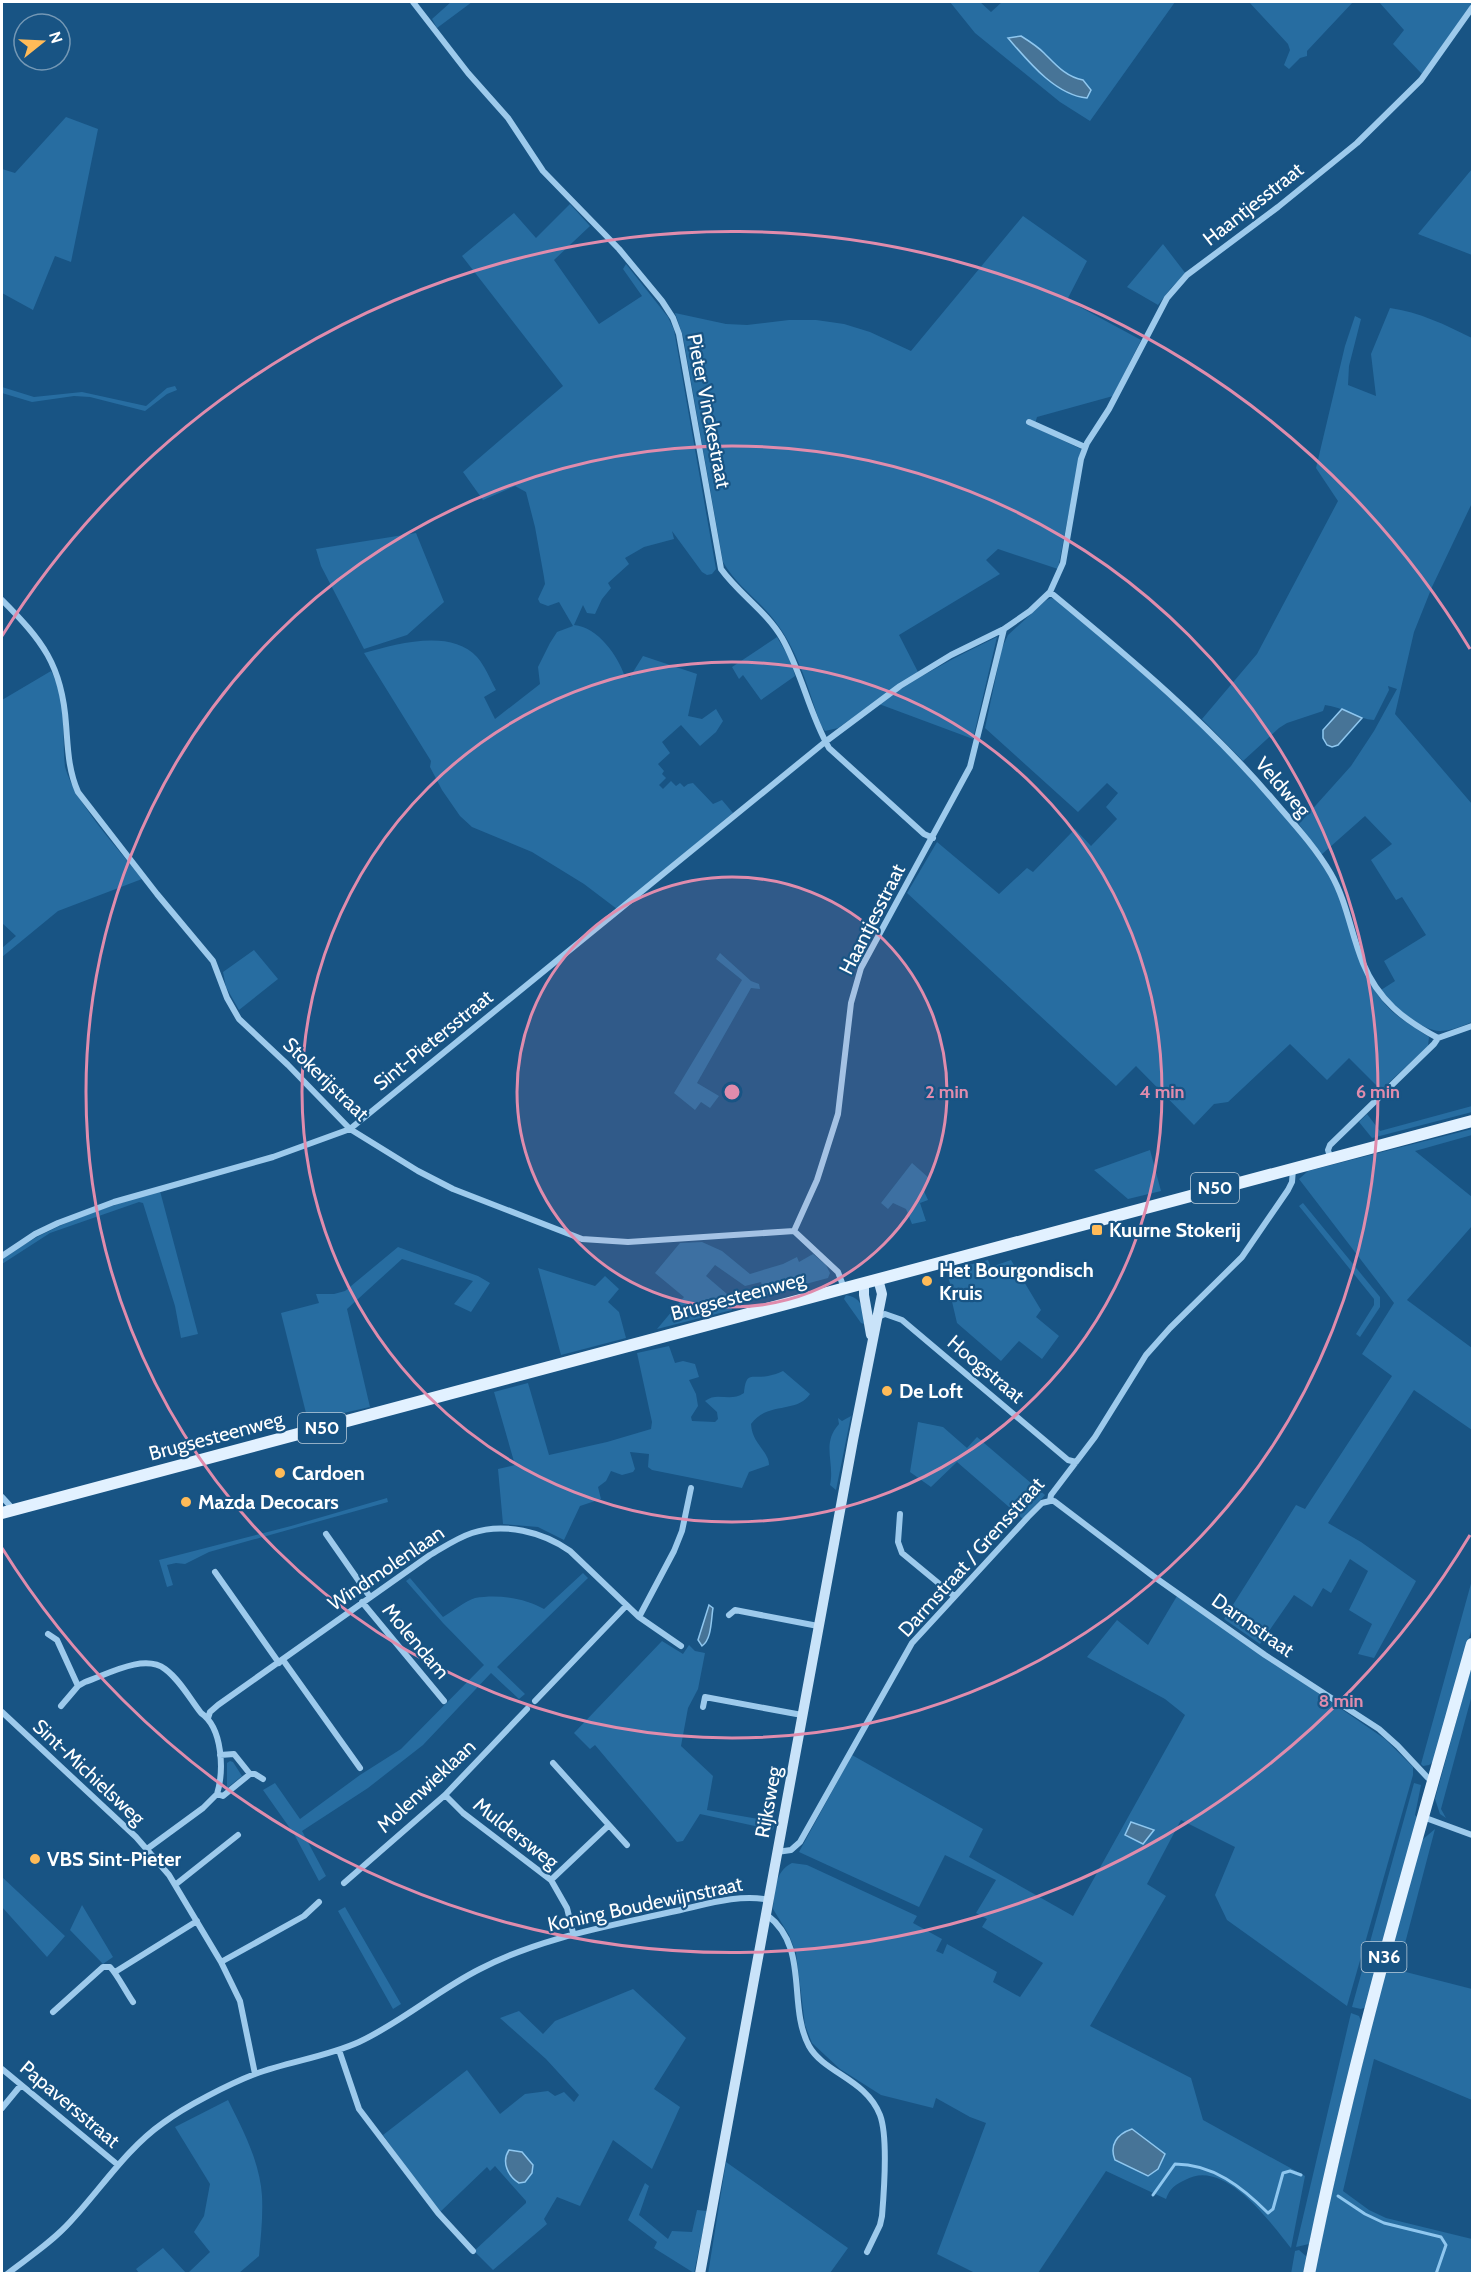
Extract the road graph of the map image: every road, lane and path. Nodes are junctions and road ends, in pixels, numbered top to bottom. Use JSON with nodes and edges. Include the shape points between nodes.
{"nodes":[{"id":1,"x":413,"y":2,"type":"edge"},
{"id":2,"x":1473,"y":8,"type":"edge"},
{"id":3,"x":1029,"y":422,"type":"dead end"},
{"id":4,"x":1085,"y":447,"type":"junction"},
{"id":5,"x":1050,"y":592,"type":"junction"},
{"id":6,"x":2,"y":600,"type":"edge"},
{"id":7,"x":1004,"y":629,"type":"junction"},
{"id":8,"x":825,"y":742,"type":"junction"},
{"id":9,"x":933,"y":838,"type":"junction"},
{"id":10,"x":1473,"y":1026,"type":"edge"},
{"id":11,"x":1438,"y":1038,"type":"junction"},
{"id":12,"x":1473,"y":1121,"type":"edge"},
{"id":13,"x":350,"y":1129,"type":"junction"},
{"id":14,"x":1330,"y":1157,"type":"junction"},
{"id":15,"x":1293,"y":1167,"type":"junction"},
{"id":16,"x":794,"y":1231,"type":"junction"},
{"id":17,"x":2,"y":1256,"type":"edge"},
{"id":18,"x":878,"y":1279,"type":"junction"},
{"id":19,"x":864,"y":1283,"type":"junction"},
{"id":20,"x":844,"y":1288,"type":"junction"},
{"id":21,"x":874,"y":1318,"type":"junction"},
{"id":22,"x":1076,"y":1462,"type":"junction"},
{"id":23,"x":691,"y":1488,"type":"dead end"},
{"id":24,"x":2,"y":1497,"type":"edge"},
{"id":25,"x":1050,"y":1501,"type":"junction"},
{"id":26,"x":8,"y":1511,"type":"edge"},
{"id":27,"x":900,"y":1514,"type":"dead end"},
{"id":28,"x":326,"y":1534,"type":"dead end"},
{"id":29,"x":215,"y":1572,"type":"dead end"},
{"id":30,"x":954,"y":1596,"type":"junction"},
{"id":31,"x":370,"y":1597,"type":"junction"},
{"id":32,"x":362,"y":1602,"type":"junction"},
{"id":33,"x":626,"y":1606,"type":"junction"},
{"id":34,"x":729,"y":1615,"type":"dead end"},
{"id":35,"x":639,"y":1617,"type":"junction"},
{"id":36,"x":818,"y":1626,"type":"junction"},
{"id":37,"x":48,"y":1634,"type":"dead end"},
{"id":38,"x":1473,"y":1644,"type":"edge"},
{"id":39,"x":681,"y":1646,"type":"dead end"},
{"id":40,"x":281,"y":1661,"type":"junction"},
{"id":41,"x":78,"y":1686,"type":"junction"},
{"id":42,"x":444,"y":1701,"type":"dead end"},
{"id":43,"x":535,"y":1701,"type":"dead end"},
{"id":44,"x":61,"y":1706,"type":"dead end"},
{"id":45,"x":704,"y":1707,"type":"dead end"},
{"id":46,"x":527,"y":1709,"type":"dead end"},
{"id":47,"x":2,"y":1712,"type":"edge"},
{"id":48,"x":802,"y":1715,"type":"junction"},
{"id":49,"x":208,"y":1718,"type":"junction"},
{"id":50,"x":220,"y":1755,"type":"junction"},
{"id":51,"x":553,"y":1763,"type":"dead end"},
{"id":52,"x":360,"y":1768,"type":"dead end"},
{"id":53,"x":250,"y":1774,"type":"junction"},
{"id":54,"x":263,"y":1779,"type":"dead end"},
{"id":55,"x":1434,"y":1780,"type":"junction"},
{"id":56,"x":217,"y":1794,"type":"junction"},
{"id":57,"x":445,"y":1796,"type":"junction"},
{"id":58,"x":1423,"y":1817,"type":"junction"},
{"id":59,"x":609,"y":1825,"type":"junction"},
{"id":60,"x":238,"y":1835,"type":"dead end"},
{"id":61,"x":1473,"y":1835,"type":"edge"},
{"id":62,"x":627,"y":1845,"type":"dead end"},
{"id":63,"x":147,"y":1849,"type":"junction"},
{"id":64,"x":777,"y":1852,"type":"junction"},
{"id":65,"x":551,"y":1880,"type":"junction"},
{"id":66,"x":344,"y":1883,"type":"dead end"},
{"id":67,"x":175,"y":1885,"type":"junction"},
{"id":68,"x":769,"y":1900,"type":"junction"},
{"id":69,"x":319,"y":1902,"type":"dead end"},
{"id":70,"x":766,"y":1915,"type":"junction"},
{"id":71,"x":197,"y":1921,"type":"junction"},
{"id":72,"x":573,"y":1933,"type":"junction"},
{"id":73,"x":221,"y":1962,"type":"junction"},
{"id":74,"x":115,"y":1972,"type":"junction"},
{"id":75,"x":133,"y":2002,"type":"dead end"},
{"id":76,"x":53,"y":2012,"type":"dead end"},
{"id":77,"x":339,"y":2050,"type":"junction"},
{"id":78,"x":2,"y":2069,"type":"edge"},
{"id":79,"x":255,"y":2074,"type":"junction"},
{"id":80,"x":21,"y":2085,"type":"junction"},
{"id":81,"x":2,"y":2108,"type":"edge"},
{"id":82,"x":118,"y":2165,"type":"junction"},
{"id":83,"x":472,"y":2251,"type":"dead end"},
{"id":84,"x":867,"y":2252,"type":"dead end"},
{"id":85,"x":7,"y":2274,"type":"edge"},
{"id":86,"x":700,"y":2274,"type":"edge"},
{"id":87,"x":1309,"y":2274,"type":"edge"}],
"edges":[{"from":1,"to":8,"type":"street","name":"Pieter Vinckestraat","via":[[508,118],[543,171],[619,249],[673,318],[721,569],[768,617],[780,635]]},
{"from":2,"to":4,"type":"street","name":"Haantjesstraat","via":[[1421,80],[1357,143],[1187,275],[1167,298]]},
{"from":3,"to":4,"type":"street"},
{"from":4,"to":5,"type":"street","name":"Haantjesstraat","via":[[1063,563]]},
{"from":5,"to":7,"type":"street","name":"Haantjesstraat"},
{"from":5,"to":11,"type":"street","name":"Veldweg","via":[[1206,726],[1248,770],[1331,874],[1347,908],[1363,963],[1386,1003]]},
{"from":6,"to":13,"type":"street","name":"Stokerijstraat","via":[[54,665],[64,705],[68,763],[78,792],[213,961],[239,1019]]},
{"from":7,"to":8,"type":"street","name":"Haantjesstraat","via":[[900,686]]},
{"from":7,"to":9,"type":"street","name":"Haantjesstraat","via":[[970,767]]},
{"from":8,"to":9,"type":"street","name":"Pieter Vinckestraat"},
{"from":8,"to":13,"type":"street","name":"Sint-Pietersstraat"},
{"from":9,"to":16,"type":"street","name":"Haantjesstraat","via":[[861,968],[851,1003],[838,1114],[817,1180]]},
{"from":10,"to":11,"type":"street"},
{"from":11,"to":14,"type":"street","via":[[1330,1145]]},
{"from":12,"to":14,"type":"main road","name":"Brugsesteenweg","number":"N50"},
{"from":13,"to":16,"type":"street","name":"Stokerijstraat","via":[[453,1189],[582,1239],[627,1242]]},
{"from":13,"to":17,"type":"street","name":"Sint-Pietersstraat","via":[[273,1157],[114,1202],[35,1234]]},
{"from":14,"to":15,"type":"main road","name":"Brugsesteenweg","number":"N50"},
{"from":15,"to":18,"type":"main road","name":"Brugsesteenweg","number":"N50"},
{"from":15,"to":22,"type":"street","name":"Darmstraat / Grensstraat","via":[[1288,1190],[1254,1241],[1146,1355]]},
{"from":16,"to":20,"type":"street","via":[[838,1272]]},
{"from":18,"to":19,"type":"main road","name":"Brugsesteenweg","number":"N50"},
{"from":18,"to":21,"type":"main road","name":"Rijksweg","via":[[882,1294]]},
{"from":19,"to":20,"type":"main road","name":"Brugsesteenweg","number":"N50"},
{"from":19,"to":21,"type":"main road","name":"Rijksweg","via":[[864,1295]]},
{"from":20,"to":26,"type":"main road","name":"Brugsesteenweg","number":"N50"},
{"from":21,"to":22,"type":"street","name":"Hoogstraat","via":[[885,1314],[902,1320],[1068,1460]]},
{"from":21,"to":36,"type":"main road","name":"Rijksweg"},
{"from":22,"to":25,"type":"street","name":"Darmstraat / Grensstraat"},
{"from":23,"to":35,"type":"street","via":[[674,1551]]},
{"from":24,"to":26,"type":"street","name":"Brugsesteenweg"},
{"from":25,"to":30,"type":"street","name":"Darmstraat / Grensstraat","via":[[1042,1503]]},
{"from":25,"to":55,"type":"street","name":"Darmstraat","via":[[1265,1655],[1379,1730]]},
{"from":27,"to":30,"type":"street","via":[[897,1542],[902,1552]]},
{"from":28,"to":31,"type":"street"},
{"from":29,"to":40,"type":"street"},
{"from":30,"to":64,"type":"street","name":"Darmstraat / Grensstraat","via":[[912,1643],[800,1842],[791,1850]]},
{"from":31,"to":32,"type":"street","name":"Windmolenlaan"},
{"from":31,"to":33,"type":"street","name":"Windmolenlaan","via":[[459,1538],[500,1528],[529,1532],[559,1543]]},
{"from":32,"to":40,"type":"street","name":"Windmolenlaan"},
{"from":32,"to":42,"type":"street","name":"Molendam"},
{"from":33,"to":35,"type":"street","name":"Windmolenlaan"},
{"from":33,"to":43,"type":"street"},
{"from":34,"to":36,"type":"street","via":[[735,1610]]},
{"from":35,"to":39,"type":"street","name":"Windmolenlaan"},
{"from":36,"to":48,"type":"main road","name":"Rijksweg"},
{"from":37,"to":41,"type":"street","via":[[57,1640]]},
{"from":38,"to":55,"type":"main road","number":"N36"},
{"from":40,"to":49,"type":"street","name":"Windmolenlaan","via":[[218,1705]]},
{"from":40,"to":52,"type":"street"},
{"from":41,"to":44,"type":"street"},
{"from":41,"to":49,"type":"street","via":[[134,1665],[159,1666]]},
{"from":45,"to":48,"type":"street","via":[[705,1696]]},
{"from":46,"to":57,"type":"street","name":"Molenwieklaan"},
{"from":47,"to":63,"type":"street","name":"Sint-Michielsweg"},
{"from":48,"to":64,"type":"main road","name":"Rijksweg"},
{"from":49,"to":50,"type":"street"},
{"from":50,"to":53,"type":"street","via":[[234,1754]]},
{"from":50,"to":56,"type":"street"},
{"from":51,"to":59,"type":"street"},
{"from":53,"to":54,"type":"street"},
{"from":53,"to":56,"type":"street","via":[[223,1796]]},
{"from":55,"to":58,"type":"main road","number":"N36"},
{"from":56,"to":63,"type":"street"},
{"from":57,"to":65,"type":"street","name":"Muldersweg"},
{"from":57,"to":66,"type":"street","name":"Molenwieklaan"},
{"from":58,"to":61,"type":"street"},
{"from":58,"to":87,"type":"main road","number":"N36","via":[[1351,2084]]},
{"from":59,"to":62,"type":"street"},
{"from":59,"to":65,"type":"street"},
{"from":60,"to":67,"type":"street"},
{"from":63,"to":67,"type":"street","name":"Sint-Michielsweg"},
{"from":64,"to":68,"type":"main road","name":"Rijksweg"},
{"from":65,"to":72,"type":"street","name":"Muldersweg","via":[[567,1908]]},
{"from":67,"to":71,"type":"street","name":"Sint-Michielsweg"},
{"from":68,"to":70,"type":"main road","name":"Rijksweg"},
{"from":68,"to":72,"type":"street","name":"Koning Boudewijnstraat","via":[[751,1897]]},
{"from":69,"to":73,"type":"street","via":[[304,1916]]},
{"from":70,"to":84,"type":"street","via":[[775,1921],[790,1947],[797,1973],[800,2013],[810,2048],[860,2086],[881,2117],[882,2209],[880,2225]]},
{"from":70,"to":86,"type":"main road","name":"Rijksweg"},
{"from":71,"to":73,"type":"street","name":"Sint-Michielsweg"},
{"from":71,"to":74,"type":"street"},
{"from":72,"to":77,"type":"street","name":"Koning Boudewijnstraat","via":[[477,1970],[380,2031]]},
{"from":73,"to":79,"type":"street","name":"Sint-Michielsweg","via":[[240,2001]]},
{"from":74,"to":75,"type":"street"},
{"from":74,"to":76,"type":"street","via":[[110,1967],[100,1968]]},
{"from":77,"to":79,"type":"street","name":"Koning Boudewijnstraat"},
{"from":77,"to":83,"type":"street","via":[[359,2109]]},
{"from":78,"to":80,"type":"street","name":"Papaversstraat"},
{"from":79,"to":82,"type":"street","name":"Koning Boudewijnstraat","via":[[163,2123]]},
{"from":80,"to":81,"type":"street"},
{"from":80,"to":82,"type":"street","name":"Papaversstraat"},
{"from":82,"to":85,"type":"street","name":"Koning Boudewijnstraat","via":[[64,2228]]}]}
